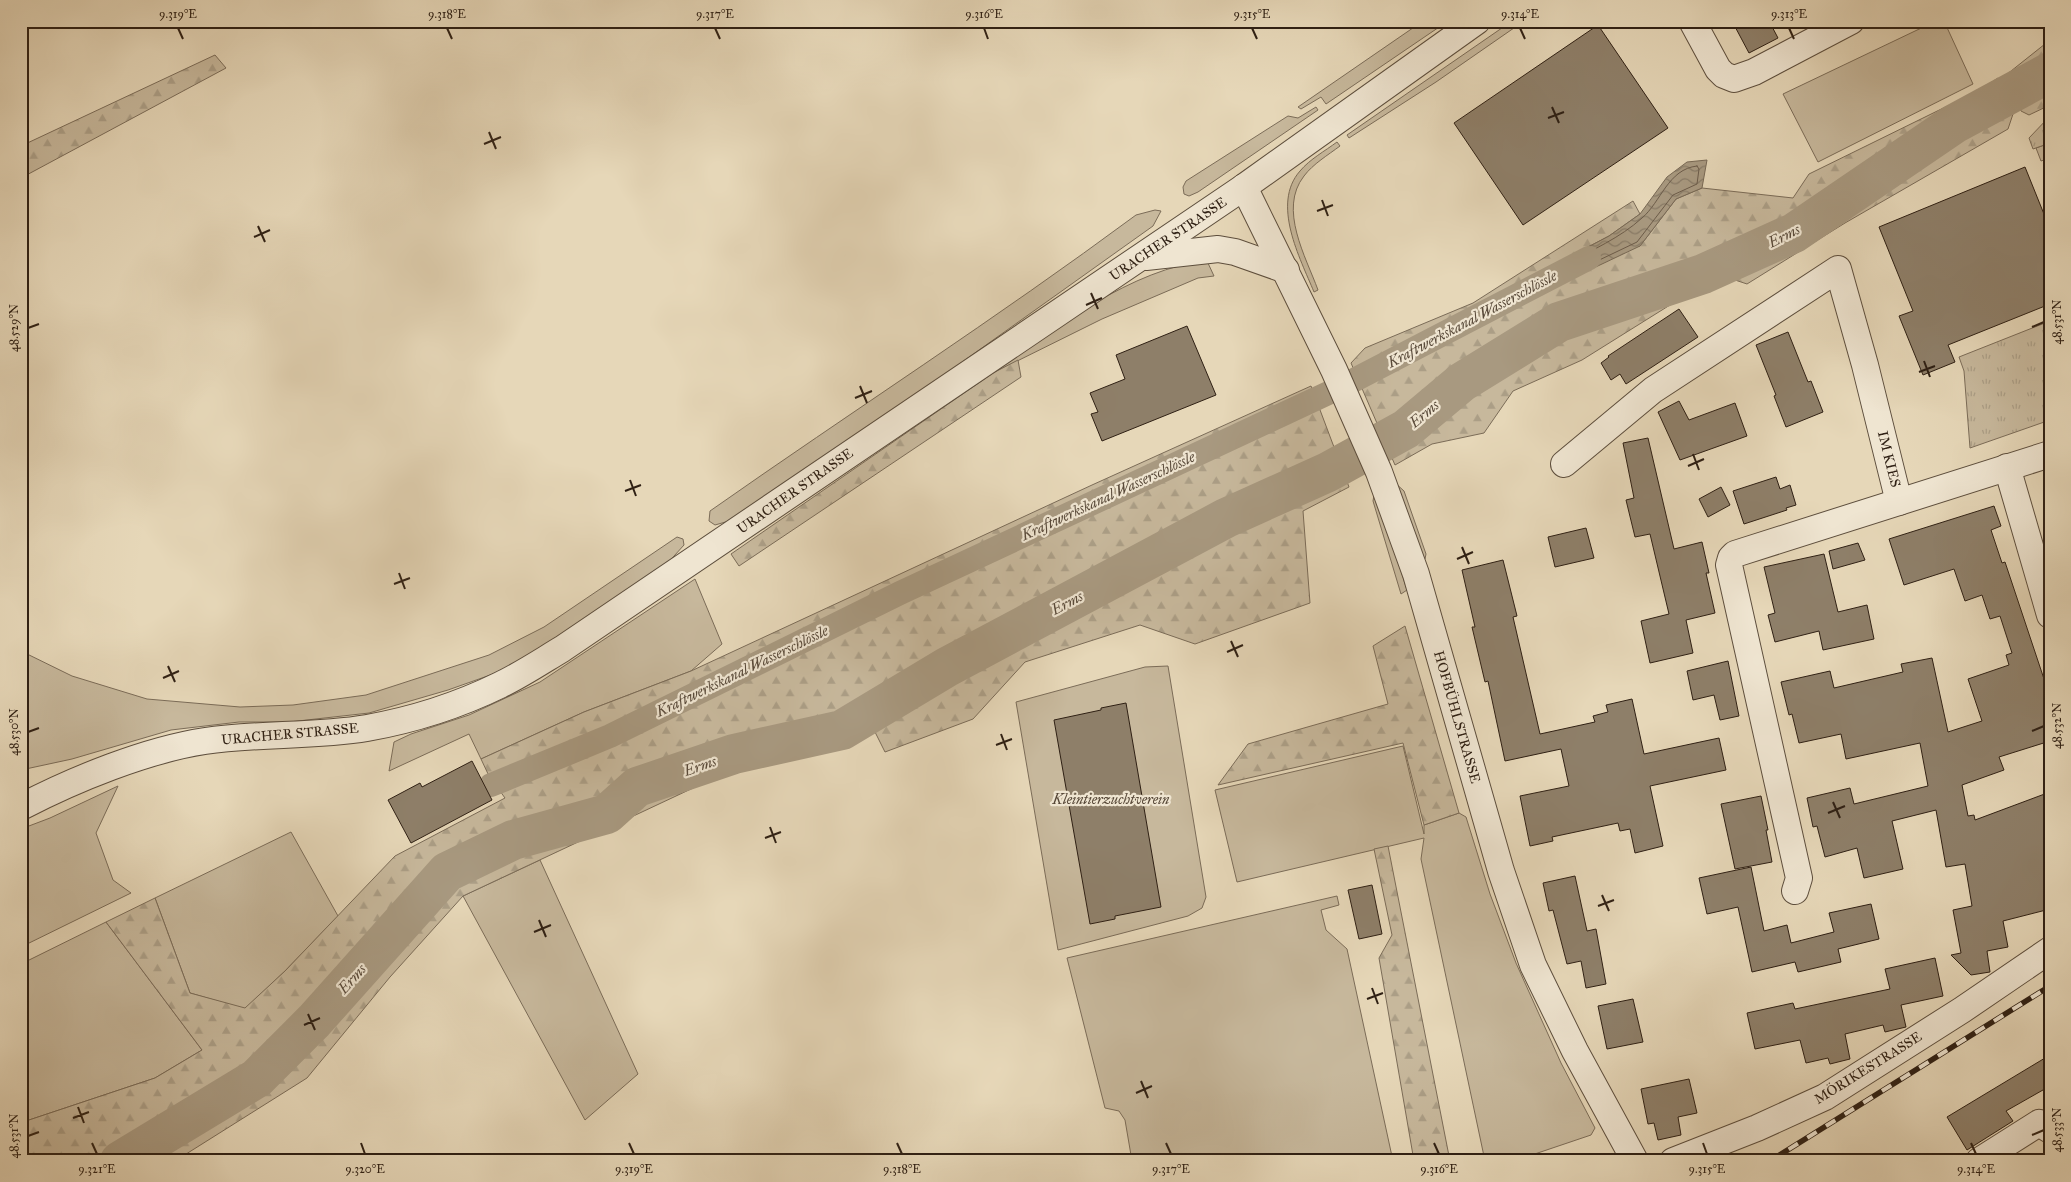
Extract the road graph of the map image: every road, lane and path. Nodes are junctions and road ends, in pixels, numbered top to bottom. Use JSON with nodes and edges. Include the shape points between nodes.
{"nodes":[{"id":1,"x":1477,"y":21,"type":"edge"},
{"id":2,"x":1692,"y":21,"type":"edge"},
{"id":3,"x":1851,"y":21,"type":"edge"},
{"id":4,"x":1244,"y":187,"type":"junction"},
{"id":5,"x":1140,"y":258,"type":"junction"},
{"id":6,"x":1286,"y":270,"type":"junction"},
{"id":7,"x":2050,"y":454,"type":"edge"},
{"id":8,"x":1564,"y":464,"type":"dead end"},
{"id":9,"x":2007,"y":467,"type":"junction"},
{"id":10,"x":1899,"y":502,"type":"junction"},
{"id":11,"x":2050,"y":615,"type":"edge"},
{"id":12,"x":28,"y":801,"type":"edge"},
{"id":13,"x":1795,"y":891,"type":"dead end"},
{"id":14,"x":2050,"y":950,"type":"edge"},
{"id":15,"x":2050,"y":1130,"type":"edge"},
{"id":16,"x":1635,"y":1161,"type":"edge"},
{"id":17,"x":1673,"y":1161,"type":"edge"},
{"id":18,"x":1980,"y":1161,"type":"edge"}],
"edges":[{"from":1,"to":4,"type":"street","name":"URACHER STRASSE"},
{"from":2,"to":3,"type":"street","via":[[1718,69],[1734,79],[1754,72]]},
{"from":4,"to":5,"type":"street","name":"URACHER STRASSE"},
{"from":4,"to":6,"type":"street","name":"HOFBÜHLSTRASSE"},
{"from":5,"to":6,"type":"street","via":[[1218,249]]},
{"from":5,"to":12,"type":"street","name":"URACHER STRASSE","via":[[562,649],[501,685],[450,706],[369,727],[237,738],[173,748],[126,762]]},
{"from":6,"to":16,"type":"street","name":"HOFBÜHLSTRASSE","via":[[1379,472],[1416,574],[1501,871],[1533,965],[1575,1052]]},
{"from":7,"to":9,"type":"street"},
{"from":8,"to":10,"type":"street","name":"IM KIES","via":[[1653,390],[1838,269]]},
{"from":9,"to":10,"type":"street"},
{"from":9,"to":11,"type":"street"},
{"from":10,"to":13,"type":"street","name":"IM KIES","via":[[1735,554],[1729,565],[1796,862],[1799,878]]},
{"from":14,"to":17,"type":"street","name":"MÖRIKESTRASSE","via":[[1825,1097]]},
{"from":15,"to":18,"type":"street","via":[[2039,1123]]}]}
